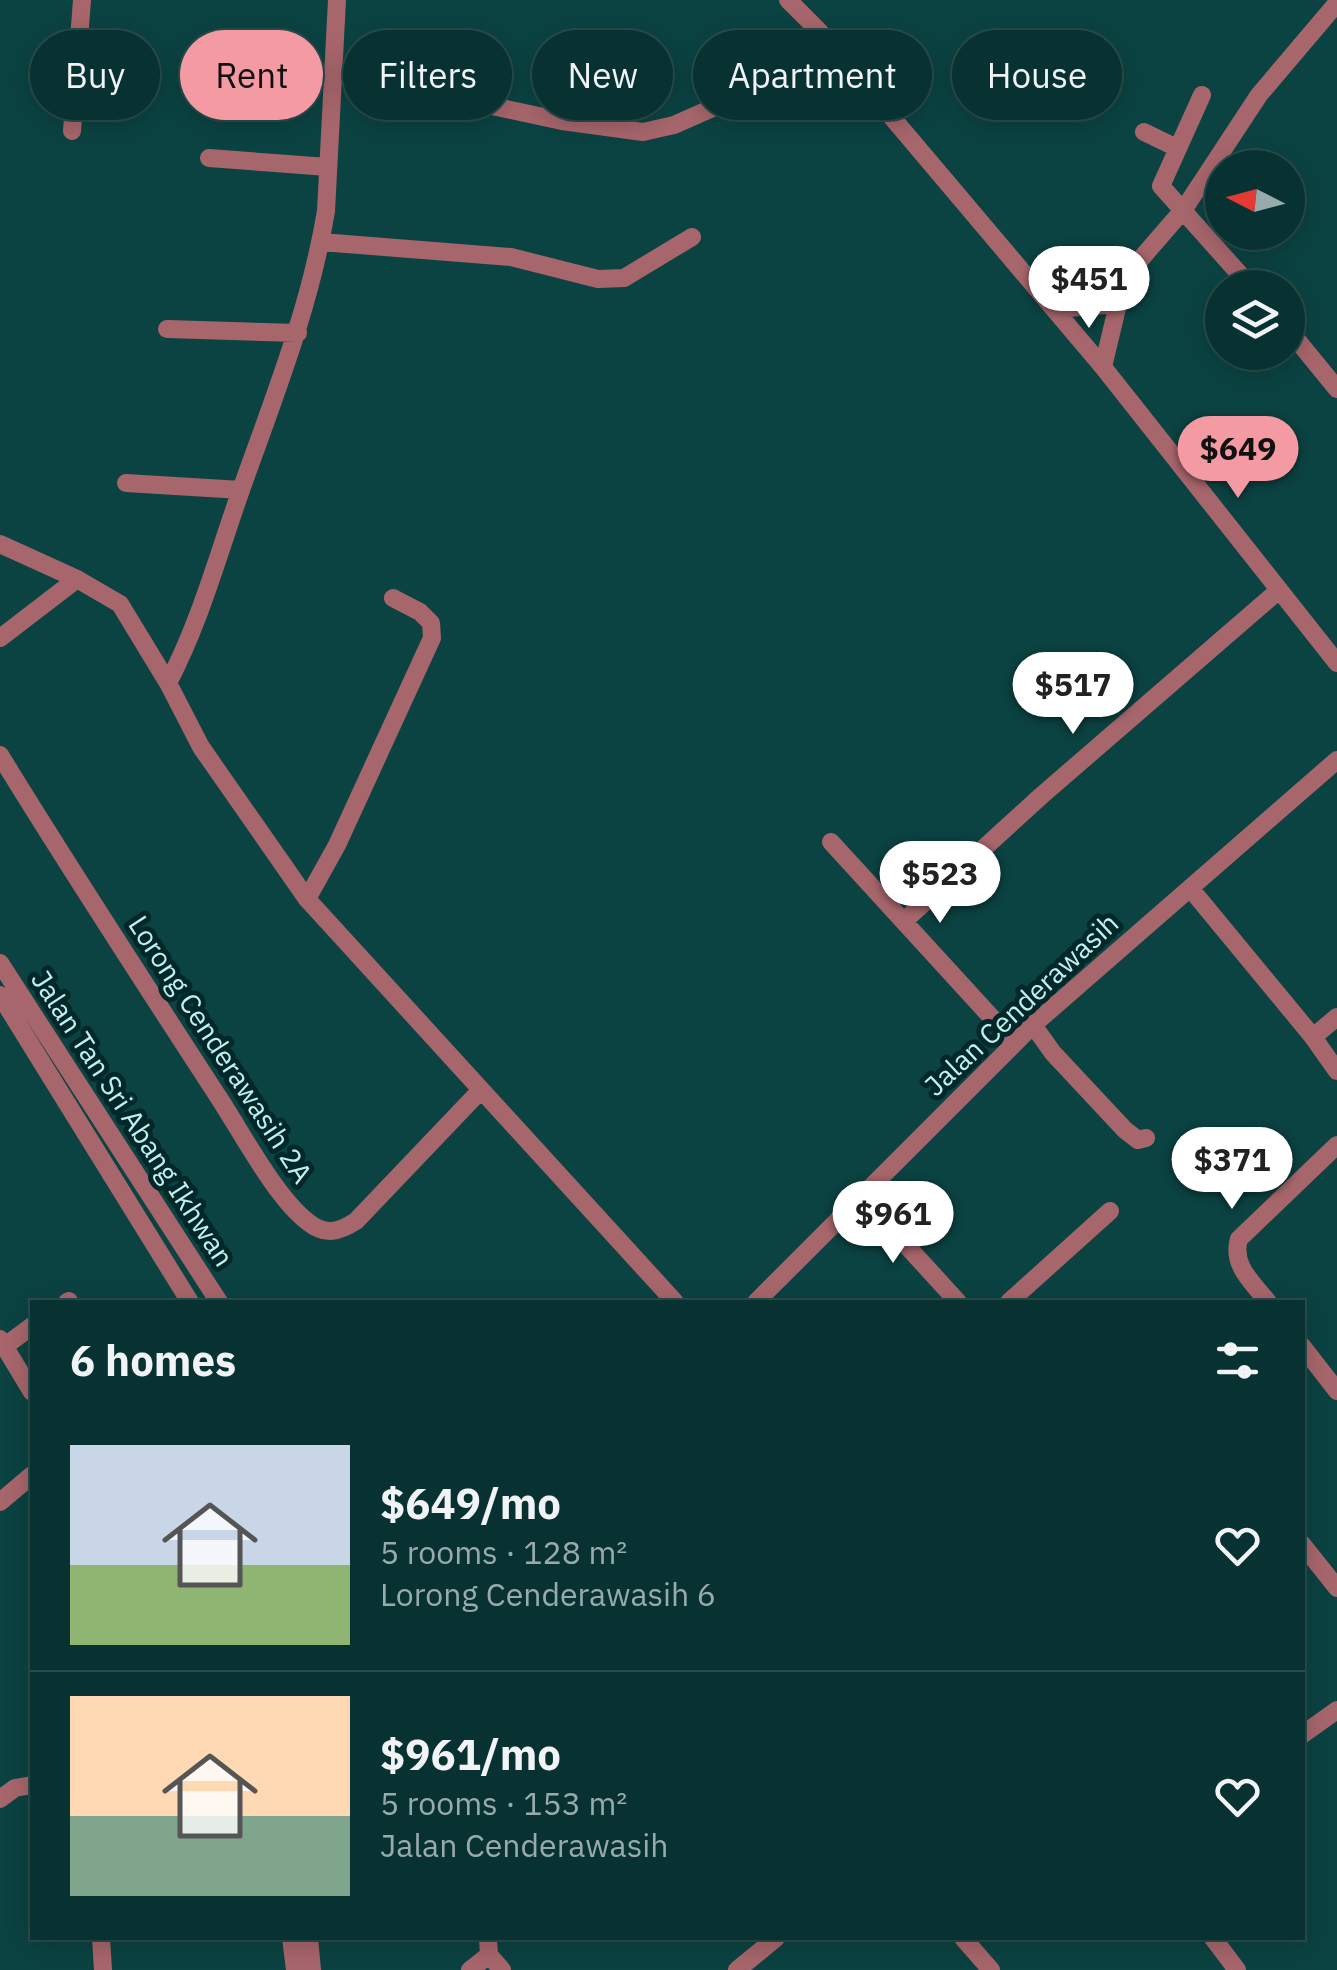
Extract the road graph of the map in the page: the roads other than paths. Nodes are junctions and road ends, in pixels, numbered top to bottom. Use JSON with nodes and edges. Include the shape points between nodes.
{"nodes":[{"id":1,"x":82,"y":0,"type":"edge"},
{"id":2,"x":337,"y":0,"type":"edge"},
{"id":3,"x":788,"y":0,"type":"edge"},
{"id":4,"x":1337,"y":4,"type":"edge"},
{"id":5,"x":819,"y":30,"type":"edge"},
{"id":6,"x":334,"y":72,"type":"junction"},
{"id":7,"x":1202,"y":94,"type":"dead end"},
{"id":8,"x":693,"y":117,"type":"edge"},
{"id":9,"x":895,"y":120,"type":"edge"},
{"id":10,"x":72,"y":131,"type":"dead end"},
{"id":11,"x":1144,"y":132,"type":"dead end"},
{"id":12,"x":1178,"y":148,"type":"junction"},
{"id":13,"x":209,"y":158,"type":"dead end"},
{"id":14,"x":328,"y":166,"type":"junction"},
{"id":15,"x":1184,"y":210,"type":"junction"},
{"id":16,"x":692,"y":237,"type":"dead end"},
{"id":17,"x":321,"y":242,"type":"junction"},
{"id":18,"x":1236,"y":270,"type":"edge"},
{"id":19,"x":1118,"y":304,"type":"junction"},
{"id":20,"x":1055,"y":309,"type":"junction"},
{"id":21,"x":167,"y":329,"type":"dead end"},
{"id":22,"x":298,"y":333,"type":"junction"},
{"id":23,"x":1305,"y":350,"type":"edge"},
{"id":24,"x":1103,"y":367,"type":"junction"},
{"id":25,"x":1337,"y":389,"type":"edge"},
{"id":26,"x":126,"y":483,"type":"dead end"},
{"id":27,"x":242,"y":490,"type":"junction"},
{"id":28,"x":0,"y":544,"type":"edge"},
{"id":29,"x":77,"y":579,"type":"junction"},
{"id":30,"x":1278,"y":591,"type":"junction"},
{"id":31,"x":393,"y":598,"type":"dead end"},
{"id":32,"x":0,"y":638,"type":"edge"},
{"id":33,"x":1337,"y":664,"type":"edge"},
{"id":34,"x":168,"y":683,"type":"junction"},
{"id":35,"x":0,"y":755,"type":"edge"},
{"id":36,"x":1337,"y":760,"type":"edge"},
{"id":37,"x":831,"y":842,"type":"dead end"},
{"id":38,"x":1190,"y":888,"type":"junction"},
{"id":39,"x":307,"y":899,"type":"junction"},
{"id":40,"x":904,"y":921,"type":"junction"},
{"id":41,"x":0,"y":963,"type":"edge"},
{"id":42,"x":0,"y":994,"type":"edge"},
{"id":43,"x":1337,"y":1016,"type":"edge"},
{"id":44,"x":1033,"y":1025,"type":"junction"},
{"id":45,"x":1313,"y":1037,"type":"junction"},
{"id":46,"x":1014,"y":1042,"type":"junction"},
{"id":47,"x":1337,"y":1071,"type":"edge"},
{"id":48,"x":480,"y":1091,"type":"junction"},
{"id":49,"x":1146,"y":1138,"type":"dead end"},
{"id":50,"x":1337,"y":1145,"type":"edge"},
{"id":51,"x":863,"y":1198,"type":"junction"},
{"id":52,"x":1110,"y":1210,"type":"dead end"},
{"id":53,"x":189,"y":1300,"type":"edge"},
{"id":54,"x":218,"y":1300,"type":"edge"},
{"id":55,"x":673,"y":1300,"type":"edge"},
{"id":56,"x":758,"y":1300,"type":"edge"},
{"id":57,"x":956,"y":1300,"type":"edge"},
{"id":58,"x":1012,"y":1300,"type":"edge"},
{"id":59,"x":1266,"y":1300,"type":"edge"},
{"id":60,"x":30,"y":1327,"type":"edge"},
{"id":61,"x":3,"y":1342,"type":"edge"},
{"id":62,"x":1305,"y":1350,"type":"edge"},
{"id":63,"x":30,"y":1389,"type":"edge"},
{"id":64,"x":1337,"y":1391,"type":"edge"},
{"id":65,"x":30,"y":1477,"type":"edge"},
{"id":66,"x":0,"y":1502,"type":"edge"},
{"id":67,"x":1305,"y":1548,"type":"edge"},
{"id":68,"x":1337,"y":1588,"type":"edge"},
{"id":69,"x":1337,"y":1710,"type":"edge"},
{"id":70,"x":1305,"y":1733,"type":"edge"},
{"id":71,"x":30,"y":1785,"type":"edge"},
{"id":72,"x":0,"y":1799,"type":"edge"},
{"id":73,"x":101,"y":1940,"type":"edge"},
{"id":74,"x":292,"y":1940,"type":"edge"},
{"id":75,"x":310,"y":1940,"type":"edge"},
{"id":76,"x":775,"y":1940,"type":"edge"},
{"id":77,"x":965,"y":1940,"type":"edge"},
{"id":78,"x":1214,"y":1940,"type":"edge"},
{"id":79,"x":493,"y":1954,"type":"edge"},
{"id":80,"x":760,"y":1963,"type":"edge"},
{"id":81,"x":103,"y":1970,"type":"edge"},
{"id":82,"x":295,"y":1970,"type":"edge"},
{"id":83,"x":312,"y":1970,"type":"edge"},
{"id":84,"x":470,"y":1970,"type":"edge"},
{"id":85,"x":737,"y":1970,"type":"edge"},
{"id":86,"x":991,"y":1970,"type":"edge"},
{"id":87,"x":1237,"y":1970,"type":"edge"}],
"edges":[{"from":1,"to":10,"type":"street"},
{"from":2,"to":6,"type":"street"},
{"from":3,"to":5,"type":"street"},
{"from":4,"to":15,"type":"street","via":[[1259,95]]},
{"from":6,"to":8,"type":"street","via":[[562,122],[643,132]]},
{"from":6,"to":14,"type":"street"},
{"from":7,"to":12,"type":"street"},
{"from":9,"to":20,"type":"street"},
{"from":11,"to":12,"type":"street"},
{"from":12,"to":15,"type":"street","via":[[1161,186]]},
{"from":13,"to":14,"type":"street"},
{"from":14,"to":17,"type":"street"},
{"from":15,"to":18,"type":"street"},
{"from":15,"to":19,"type":"street","via":[[1140,261]]},
{"from":16,"to":17,"type":"street","via":[[624,278],[598,279],[512,257]]},
{"from":17,"to":22,"type":"street"},
{"from":19,"to":20,"type":"street"},
{"from":19,"to":24,"type":"street"},
{"from":20,"to":24,"type":"street"},
{"from":21,"to":22,"type":"street"},
{"from":22,"to":27,"type":"street"},
{"from":23,"to":25,"type":"street"},
{"from":24,"to":30,"type":"street"},
{"from":26,"to":27,"type":"street"},
{"from":27,"to":34,"type":"street","via":[[191,639]]},
{"from":28,"to":29,"type":"street"},
{"from":29,"to":32,"type":"street"},
{"from":29,"to":34,"type":"street","via":[[120,604]]},
{"from":30,"to":33,"type":"street"},
{"from":30,"to":40,"type":"street"},
{"from":31,"to":39,"type":"street","via":[[431,623],[432,638]]},
{"from":34,"to":39,"type":"street","via":[[202,747]]},
{"from":35,"to":48,"type":"street","name":"Lorong Cenderawasih 2A","via":[[260,1161],[312,1226],[340,1231],[356,1220]]},
{"from":36,"to":38,"type":"street","name":"Jalan Cenderawasih"},
{"from":37,"to":40,"type":"street"},
{"from":38,"to":44,"type":"street","name":"Jalan Cenderawasih"},
{"from":38,"to":45,"type":"street"},
{"from":39,"to":48,"type":"street"},
{"from":40,"to":46,"type":"street"},
{"from":41,"to":54,"type":"street","name":"Jalan Tan Sri Abang Ikhwan"},
{"from":42,"to":53,"type":"street","name":"Jalan Tan Sri Abang Ikhwan"},
{"from":43,"to":45,"type":"street"},
{"from":44,"to":46,"type":"street","name":"Jalan Cenderawasih"},
{"from":44,"to":49,"type":"street","via":[[1125,1130]]},
{"from":45,"to":47,"type":"street"},
{"from":46,"to":51,"type":"street","name":"Jalan Cenderawasih"},
{"from":48,"to":55,"type":"street"},
{"from":50,"to":59,"type":"street","via":[[1239,1239],[1239,1265]]},
{"from":51,"to":56,"type":"street","name":"Jalan Cenderawasih"},
{"from":51,"to":57,"type":"street"},
{"from":52,"to":58,"type":"street"},
{"from":60,"to":61,"type":"street"},
{"from":61,"to":63,"type":"street"},
{"from":62,"to":64,"type":"street"},
{"from":65,"to":66,"type":"street"},
{"from":67,"to":68,"type":"street"},
{"from":69,"to":70,"type":"street"},
{"from":71,"to":72,"type":"street"},
{"from":73,"to":81,"type":"street"},
{"from":74,"to":82,"type":"street"},
{"from":75,"to":83,"type":"street"},
{"from":76,"to":80,"type":"street"},
{"from":77,"to":86,"type":"street"},
{"from":78,"to":87,"type":"street"},
{"from":79,"to":84,"type":"street"},
{"from":80,"to":85,"type":"street"}]}
